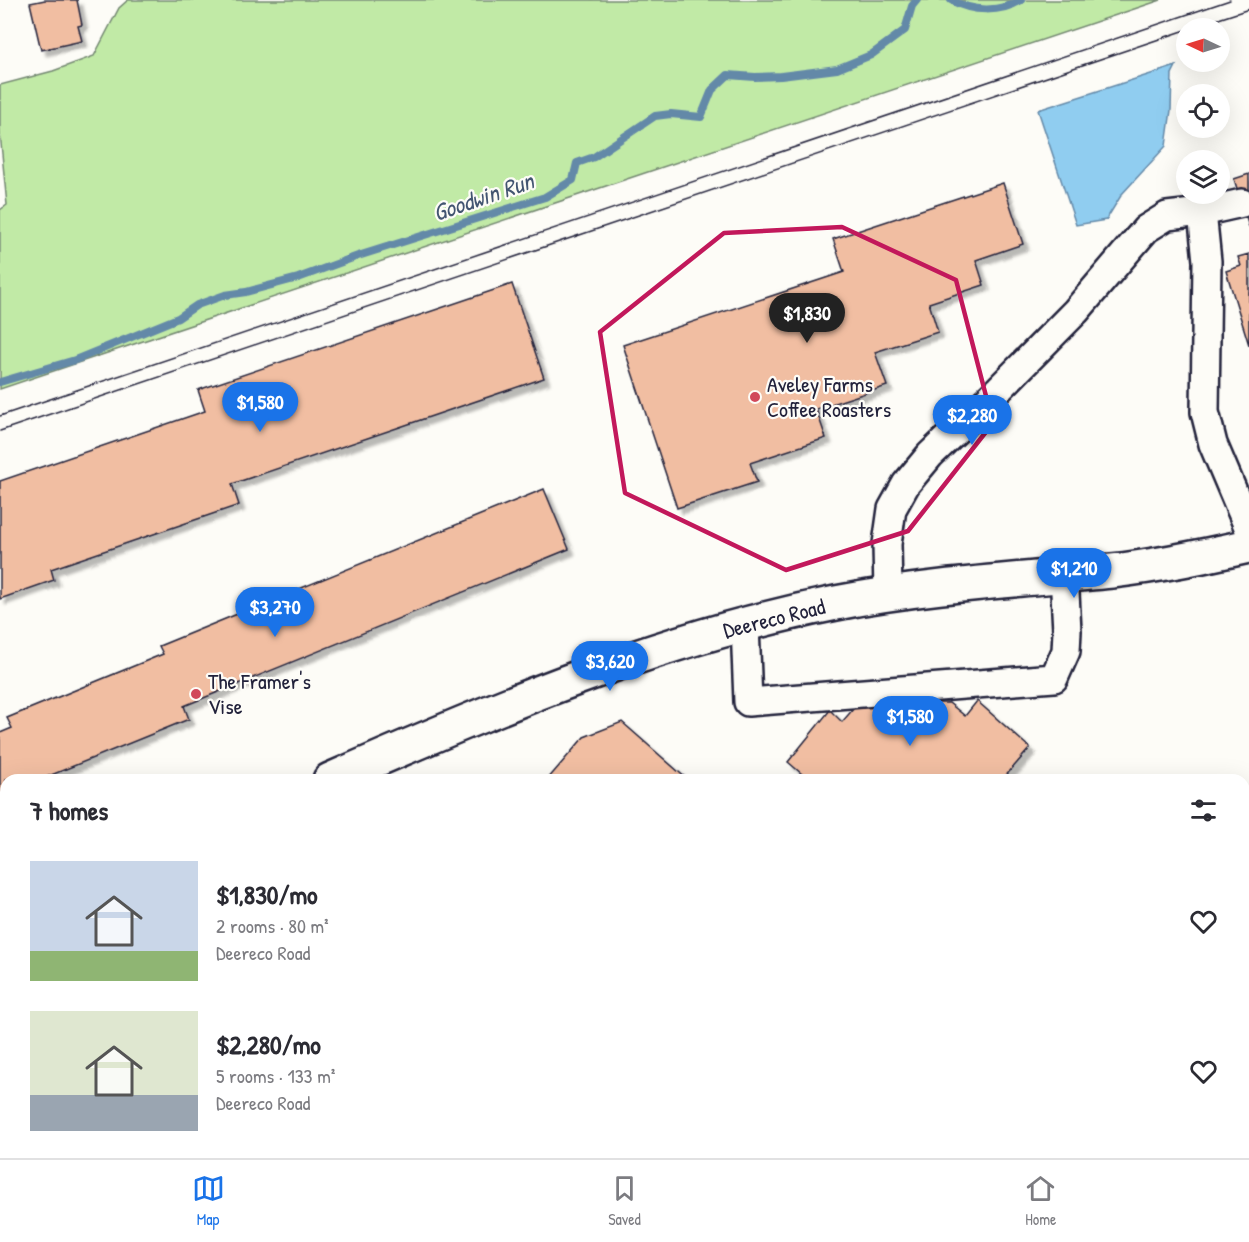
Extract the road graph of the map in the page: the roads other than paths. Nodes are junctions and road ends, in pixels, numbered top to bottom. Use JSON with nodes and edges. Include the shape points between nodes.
{"nodes":[{"id":1,"x":1242,"y":203,"type":"dead end"},
{"id":2,"x":1202,"y":212,"type":"junction"},
{"id":3,"x":1238,"y":469,"type":"edge"},
{"id":4,"x":1249,"y":529,"type":"edge"},
{"id":5,"x":1249,"y":546,"type":"edge"},
{"id":6,"x":1064,"y":574,"type":"junction"},
{"id":7,"x":888,"y":594,"type":"junction"},
{"id":8,"x":745,"y":625,"type":"junction"},
{"id":9,"x":344,"y":774,"type":"edge"}],
"edges":[{"from":1,"to":2,"type":"street"},
{"from":2,"to":3,"type":"street","via":[[1207,261],[1205,412],[1214,444]]},
{"from":2,"to":7,"type":"street","via":[[1167,216],[1146,229],[1076,311],[930,455],[906,484],[892,509],[887,544]]},
{"from":3,"to":4,"type":"street"},
{"from":5,"to":6,"type":"main road","name":"Deereco Road","via":[[1165,563]]},
{"from":6,"to":7,"type":"main road","name":"Deereco Road"},
{"from":6,"to":8,"type":"street","via":[[1066,651],[1054,678],[748,702]]},
{"from":7,"to":8,"type":"main road","name":"Deereco Road"},
{"from":8,"to":9,"type":"main road","name":"Deereco Road","via":[[562,683]]}]}
